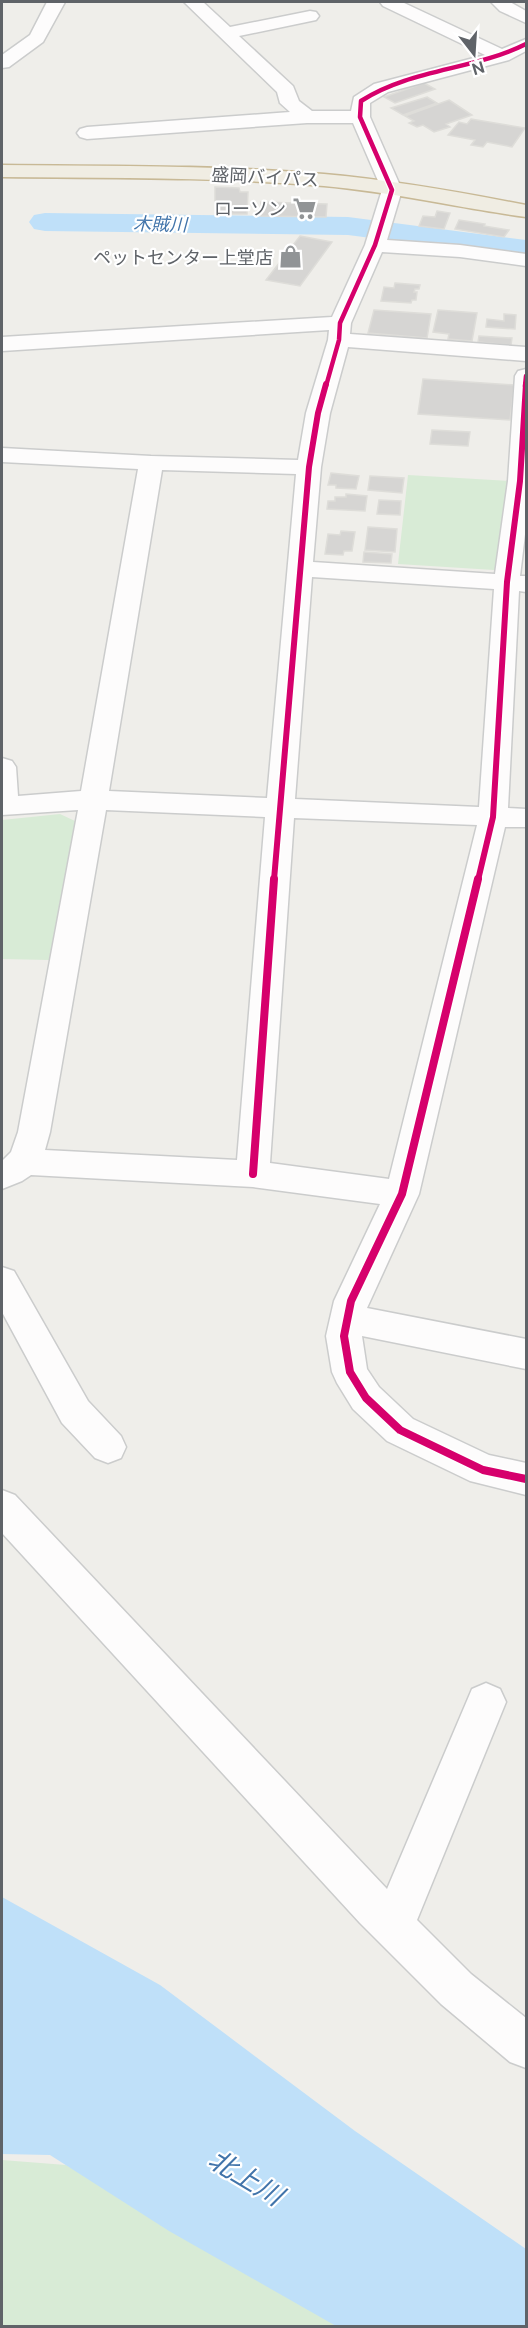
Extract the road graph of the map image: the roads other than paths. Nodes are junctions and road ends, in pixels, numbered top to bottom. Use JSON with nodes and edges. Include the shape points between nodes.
{"nodes":[{"id":1,"x":56,"y":2,"type":"edge"},
{"id":2,"x":193,"y":2,"type":"edge"},
{"id":3,"x":389,"y":2,"type":"edge"},
{"id":4,"x":500,"y":2,"type":"edge"},
{"id":5,"x":310,"y":16,"type":"dead end"},
{"id":6,"x":526,"y":18,"type":"edge"},
{"id":7,"x":226,"y":33,"type":"junction"},
{"id":8,"x":526,"y":45,"type":"edge"},
{"id":9,"x":502,"y":56,"type":"junction"},
{"id":10,"x":2,"y":63,"type":"edge"},
{"id":11,"x":307,"y":117,"type":"junction"},
{"id":12,"x":360,"y":117,"type":"junction"},
{"id":13,"x":87,"y":133,"type":"dead end"},
{"id":14,"x":2,"y":161,"type":"edge"},
{"id":15,"x":2,"y":171,"type":"edge"},
{"id":16,"x":389,"y":183,"type":"junction"},
{"id":17,"x":526,"y":199,"type":"edge"},
{"id":18,"x":526,"y":211,"type":"edge"},
{"id":19,"x":379,"y":235,"type":"junction"},
{"id":20,"x":526,"y":260,"type":"edge"},
{"id":21,"x":340,"y":332,"type":"junction"},
{"id":22,"x":2,"y":344,"type":"edge"},
{"id":23,"x":526,"y":354,"type":"edge"},
{"id":24,"x":526,"y":376,"type":"edge"},
{"id":25,"x":2,"y":455,"type":"edge"},
{"id":26,"x":151,"y":463,"type":"junction"},
{"id":27,"x":309,"y":467,"type":"junction"},
{"id":28,"x":523,"y":481,"type":"edge"},
{"id":29,"x":299,"y":569,"type":"junction"},
{"id":30,"x":517,"y":583,"type":"edge"},
{"id":31,"x":514,"y":698,"type":"edge"},
{"id":32,"x":2,"y":767,"type":"edge"},
{"id":33,"x":94,"y":800,"type":"junction"},
{"id":34,"x":3,"y":806,"type":"edge"},
{"id":35,"x":281,"y":807,"type":"junction"},
{"id":36,"x":494,"y":817,"type":"junction"},
{"id":37,"x":526,"y":818,"type":"edge"},
{"id":38,"x":13,"y":1169,"type":"edge"},
{"id":39,"x":253,"y":1174,"type":"junction"},
{"id":40,"x":402,"y":1194,"type":"junction"},
{"id":41,"x":2,"y":1281,"type":"edge"},
{"id":42,"x":347,"y":1319,"type":"junction"},
{"id":43,"x":526,"y":1353,"type":"edge"},
{"id":44,"x":108,"y":1447,"type":"dead end"},
{"id":45,"x":526,"y":1479,"type":"edge"},
{"id":46,"x":2,"y":1507,"type":"edge"},
{"id":47,"x":486,"y":1702,"type":"dead end"},
{"id":48,"x":393,"y":1926,"type":"junction"},
{"id":49,"x":526,"y":2046,"type":"edge"}],
"edges":[{"from":1,"to":10,"type":"street","via":[[37,38]]},
{"from":2,"to":7,"type":"street"},
{"from":3,"to":9,"type":"street"},
{"from":4,"to":6,"type":"street"},
{"from":5,"to":7,"type":"street"},
{"from":7,"to":11,"type":"street","via":[[286,90],[290,103]]},
{"from":8,"to":9,"type":"street"},
{"from":9,"to":12,"type":"street","via":[[381,88],[361,101]]},
{"from":11,"to":12,"type":"street"},
{"from":11,"to":13,"type":"street"},
{"from":12,"to":16,"type":"street"},
{"from":14,"to":16,"type":"highway","name":"盛岡バイパス","via":[[249,166]]},
{"from":15,"to":16,"type":"highway","name":"盛岡バイパス","via":[[234,174]]},
{"from":16,"to":17,"type":"highway","name":"盛岡バイパス"},
{"from":16,"to":18,"type":"highway","name":"盛岡バイパス"},
{"from":16,"to":19,"type":"street"},
{"from":19,"to":20,"type":"street"},
{"from":19,"to":21,"type":"street"},
{"from":21,"to":22,"type":"street","via":[[199,333]]},
{"from":21,"to":23,"type":"street"},
{"from":21,"to":27,"type":"street","via":[[318,413]]},
{"from":24,"to":28,"type":"street"},
{"from":25,"to":26,"type":"street"},
{"from":26,"to":27,"type":"street"},
{"from":26,"to":33,"type":"street"},
{"from":27,"to":29,"type":"street"},
{"from":28,"to":30,"type":"street"},
{"from":29,"to":30,"type":"street"},
{"from":29,"to":35,"type":"street"},
{"from":30,"to":31,"type":"street"},
{"from":31,"to":36,"type":"street"},
{"from":32,"to":34,"type":"street"},
{"from":33,"to":34,"type":"street"},
{"from":33,"to":35,"type":"street"},
{"from":33,"to":38,"type":"street","via":[[34,1132]]},
{"from":35,"to":36,"type":"street"},
{"from":35,"to":39,"type":"street"},
{"from":36,"to":37,"type":"street"},
{"from":36,"to":40,"type":"street"},
{"from":38,"to":39,"type":"street"},
{"from":39,"to":40,"type":"street"},
{"from":40,"to":42,"type":"street","via":[[351,1301]]},
{"from":41,"to":44,"type":"street","via":[[75,1412]]},
{"from":42,"to":43,"type":"street"},
{"from":42,"to":45,"type":"street","via":[[344,1336],[350,1372],[366,1398],[400,1430],[483,1470]]},
{"from":46,"to":48,"type":"street"},
{"from":47,"to":48,"type":"street"},
{"from":48,"to":49,"type":"street","via":[[456,1989]]}]}
